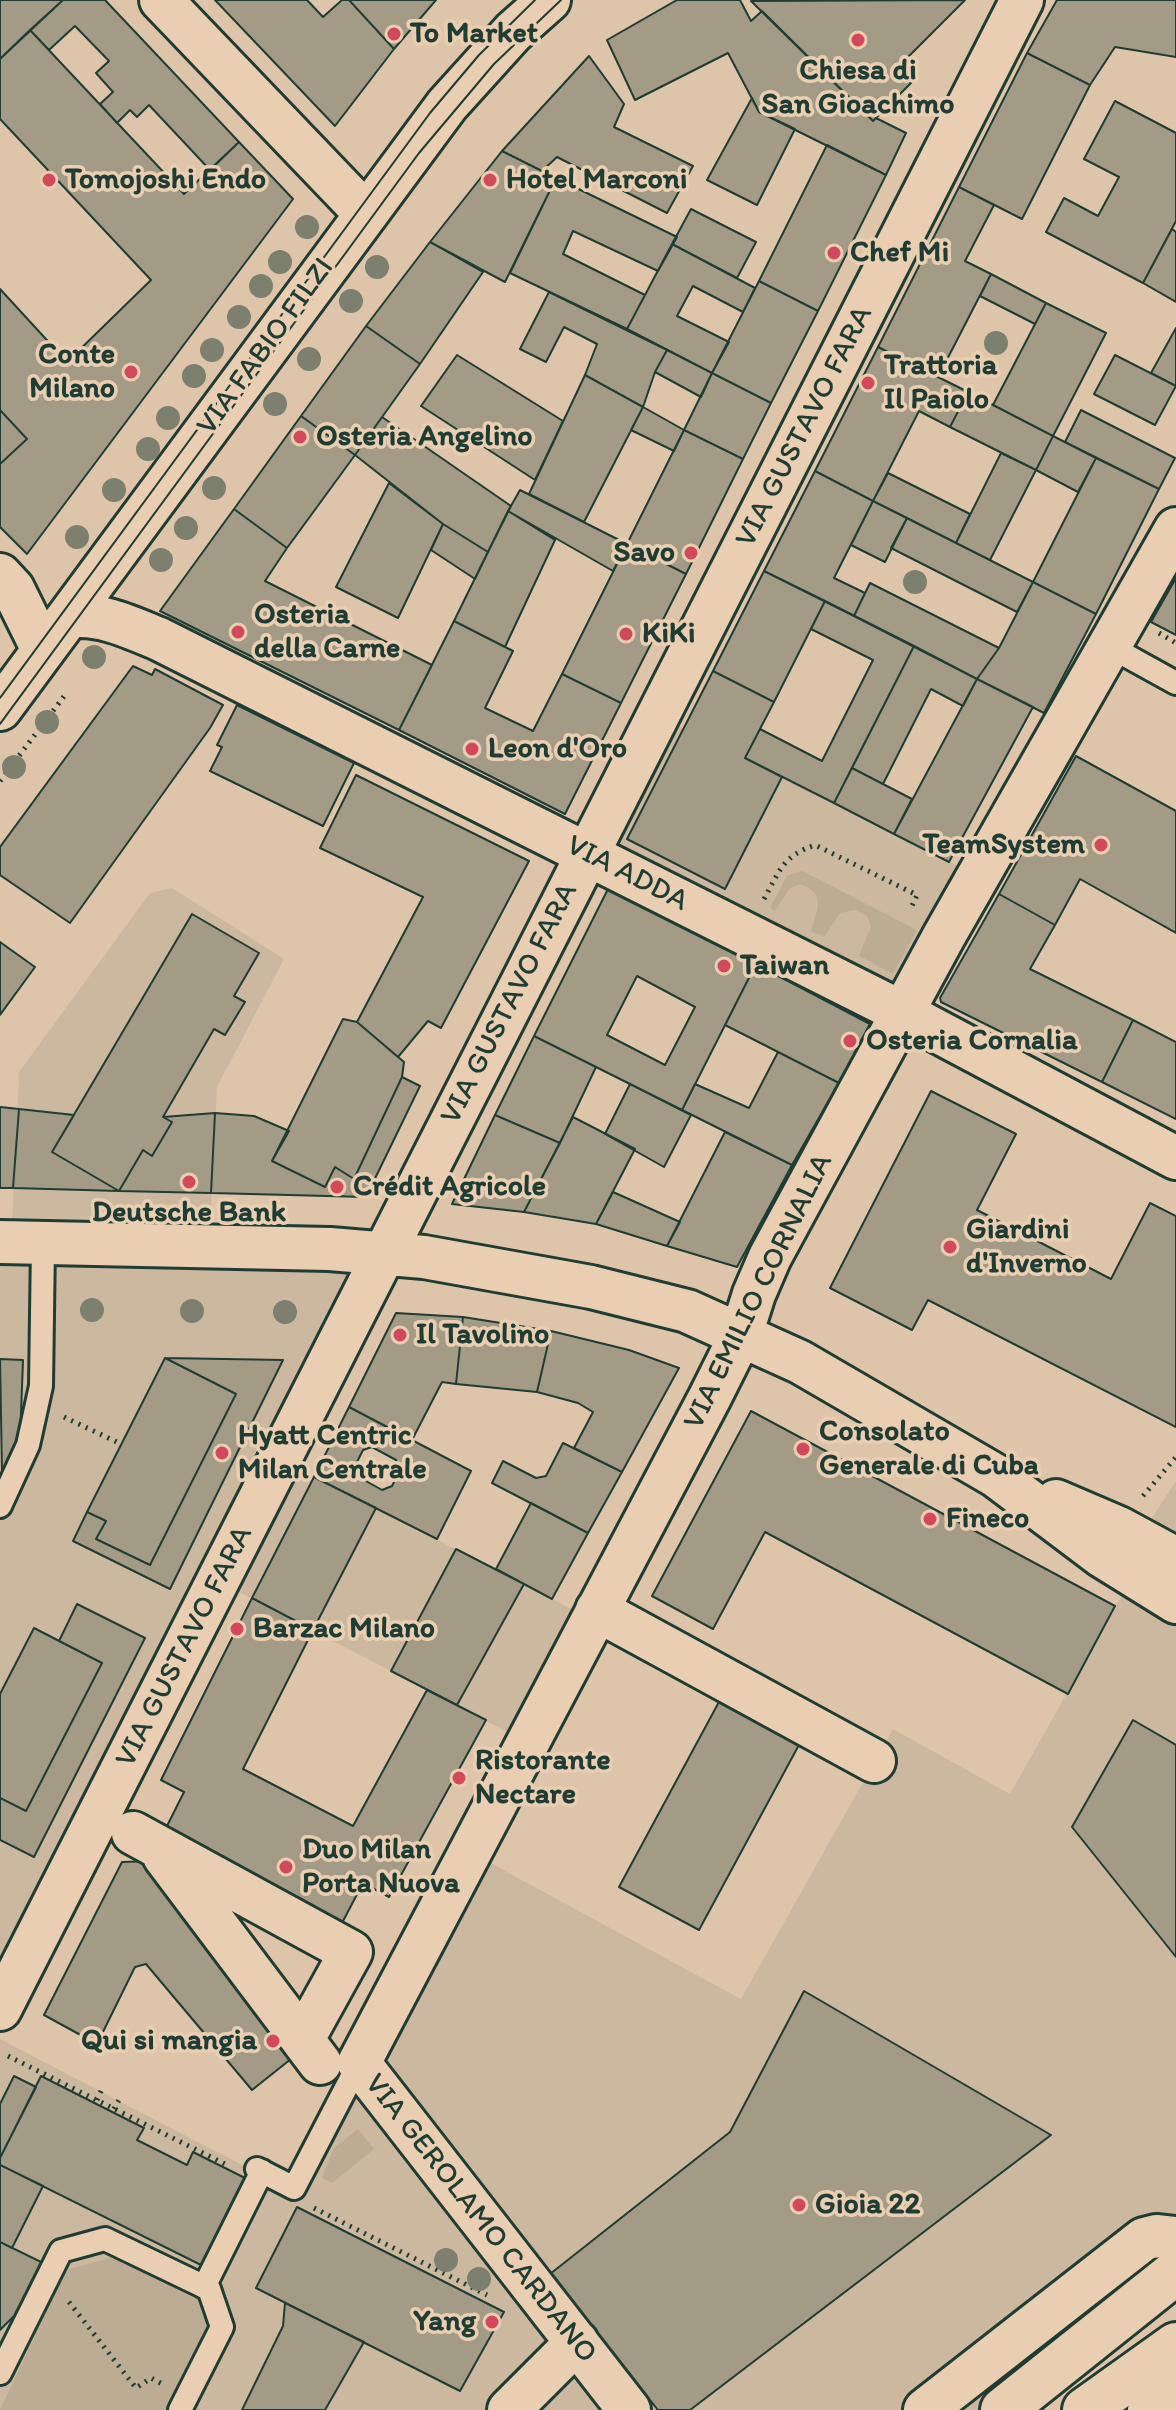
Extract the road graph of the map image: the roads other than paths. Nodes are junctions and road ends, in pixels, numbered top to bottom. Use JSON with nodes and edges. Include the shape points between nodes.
{"nodes":[{"id":1,"x":161,"y":0,"type":"edge"},
{"id":2,"x":549,"y":0,"type":"edge"},
{"id":3,"x":1022,"y":0,"type":"edge"},
{"id":4,"x":365,"y":213,"type":"junction"},
{"id":5,"x":1176,"y":529,"type":"edge"},
{"id":6,"x":0,"y":575,"type":"edge"},
{"id":7,"x":69,"y":617,"type":"junction"},
{"id":8,"x":1109,"y":646,"type":"junction"},
{"id":9,"x":43,"y":650,"type":"junction"},
{"id":10,"x":1176,"y":683,"type":"edge"},
{"id":11,"x":0,"y":709,"type":"edge"},
{"id":12,"x":587,"y":854,"type":"junction"},
{"id":13,"x":903,"y":1013,"type":"junction"},
{"id":14,"x":1176,"y":1158,"type":"edge"},
{"id":15,"x":0,"y":1242,"type":"edge"},
{"id":16,"x":43,"y":1244,"type":"junction"},
{"id":17,"x":385,"y":1254,"type":"junction"},
{"id":18,"x":741,"y":1335,"type":"junction"},
{"id":19,"x":0,"y":1506,"type":"edge"},
{"id":20,"x":1169,"y":1568,"type":"edge"},
{"id":21,"x":597,"y":1610,"type":"junction"},
{"id":22,"x":874,"y":1761,"type":"dead end"},
{"id":23,"x":0,"y":2009,"type":"edge"},
{"id":24,"x":327,"y":2055,"type":"junction"},
{"id":25,"x":1176,"y":2238,"type":"edge"},
{"id":26,"x":1176,"y":2272,"type":"edge"},
{"id":27,"x":204,"y":2287,"type":"junction"},
{"id":28,"x":577,"y":2342,"type":"junction"},
{"id":29,"x":1176,"y":2345,"type":"edge"},
{"id":30,"x":0,"y":2373,"type":"edge"},
{"id":31,"x":1176,"y":2389,"type":"edge"},
{"id":32,"x":180,"y":2410,"type":"edge"},
{"id":33,"x":509,"y":2410,"type":"edge"},
{"id":34,"x":629,"y":2410,"type":"edge"},
{"id":35,"x":925,"y":2410,"type":"edge"},
{"id":36,"x":1003,"y":2410,"type":"edge"},
{"id":37,"x":1085,"y":2410,"type":"edge"},
{"id":38,"x":1149,"y":2410,"type":"edge"}],
"edges":[{"from":1,"to":4,"type":"street"},
{"from":2,"to":4,"type":"street","name":"VIA FABIO FILZI","via":[[471,76]]},
{"from":3,"to":12,"type":"street","name":"VIA GUSTAVO FARA"},
{"from":4,"to":7,"type":"street","name":"VIA FABIO FILZI"},
{"from":5,"to":8,"type":"street","name":"VIA EMILIO CORNALIA"},
{"from":6,"to":9,"type":"street","via":[[13,589]]},
{"from":7,"to":9,"type":"street","name":"VIA FABIO FILZI"},
{"from":7,"to":12,"type":"street","name":"VIA ADDA","via":[[107,621],[159,639]]},
{"from":8,"to":10,"type":"lane"},
{"from":8,"to":13,"type":"street","name":"VIA EMILIO CORNALIA"},
{"from":9,"to":11,"type":"street","name":"VIA FABIO FILZI"},
{"from":12,"to":13,"type":"street","name":"VIA ADDA"},
{"from":12,"to":17,"type":"street","name":"VIA GUSTAVO FARA"},
{"from":13,"to":14,"type":"street","name":"VIA ADDA"},
{"from":13,"to":18,"type":"street","name":"VIA EMILIO CORNALIA","via":[[770,1257]]},
{"from":15,"to":16,"type":"street"},
{"from":16,"to":17,"type":"street"},
{"from":16,"to":19,"type":"lane","via":[[41,1386],[28,1445]]},
{"from":17,"to":18,"type":"street","via":[[591,1287],[687,1311]]},
{"from":17,"to":23,"type":"street","name":"VIA GUSTAVO FARA"},
{"from":18,"to":20,"type":"street","via":[[800,1362],[996,1476],[1102,1556]]},
{"from":18,"to":21,"type":"street","name":"VIA EMILIO CORNALIA"},
{"from":21,"to":22,"type":"street"},
{"from":21,"to":24,"type":"street","name":"VIA EMILIO CORNALIA"},
{"from":24,"to":24,"type":"street","name":"VIA GEROLAMO CARDANO","via":[[351,1952],[145,1839]]},
{"from":24,"to":27,"type":"lane","name":"VIA GEROLAMO CARDANO","via":[[294,2188],[259,2170]]},
{"from":24,"to":28,"type":"street","name":"VIA GEROLAMO CARDANO"},
{"from":25,"to":35,"type":"street","via":[[1144,2239]]},
{"from":26,"to":36,"type":"main road"},
{"from":27,"to":30,"type":"lane","via":[[105,2239],[61,2251]]},
{"from":27,"to":32,"type":"lane","via":[[222,2327]]},
{"from":28,"to":33,"type":"street"},
{"from":28,"to":34,"type":"street","name":"VIA GEROLAMO CARDANO"},
{"from":29,"to":37,"type":"main road"},
{"from":31,"to":38,"type":"street"}]}
